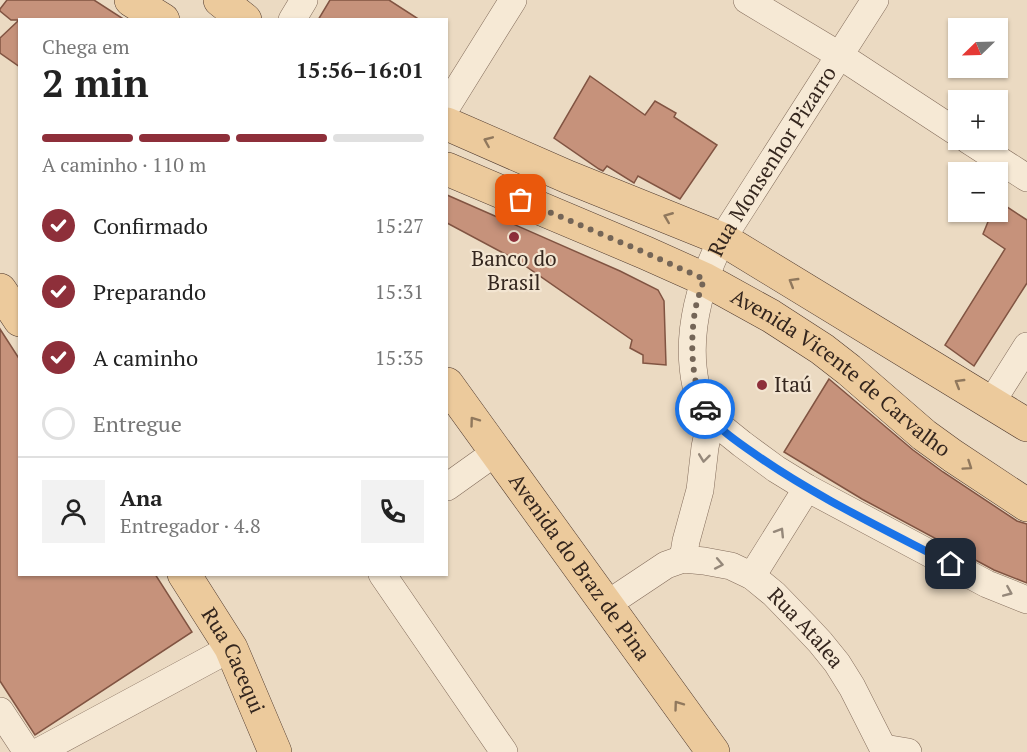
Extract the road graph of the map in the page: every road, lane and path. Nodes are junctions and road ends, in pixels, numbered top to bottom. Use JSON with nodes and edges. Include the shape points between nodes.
{"nodes":[{"id":1,"x":131,"y":0,"type":"edge"},
{"id":2,"x":202,"y":0,"type":"edge"},
{"id":3,"x":220,"y":0,"type":"edge"},
{"id":4,"x":304,"y":0,"type":"edge"},
{"id":5,"x":513,"y":0,"type":"edge"},
{"id":6,"x":747,"y":0,"type":"edge"},
{"id":7,"x":875,"y":0,"type":"edge"},
{"id":8,"x":160,"y":18,"type":"edge"},
{"id":9,"x":209,"y":18,"type":"edge"},
{"id":10,"x":242,"y":18,"type":"edge"},
{"id":11,"x":292,"y":18,"type":"edge"},
{"id":12,"x":839,"y":55,"type":"junction"},
{"id":13,"x":448,"y":104,"type":"edge"},
{"id":14,"x":448,"y":124,"type":"edge"},
{"id":15,"x":948,"y":126,"type":"edge"},
{"id":16,"x":984,"y":150,"type":"edge"},
{"id":17,"x":448,"y":169,"type":"edge"},
{"id":18,"x":1027,"y":178,"type":"edge"},
{"id":19,"x":722,"y":239,"type":"junction"},
{"id":20,"x":704,"y":279,"type":"junction"},
{"id":21,"x":0,"y":290,"type":"edge"},
{"id":22,"x":18,"y":317,"type":"edge"},
{"id":23,"x":1027,"y":346,"type":"edge"},
{"id":24,"x":448,"y":385,"type":"edge"},
{"id":25,"x":991,"y":402,"type":"junction"},
{"id":26,"x":711,"y":420,"type":"junction"},
{"id":27,"x":1027,"y":425,"type":"edge"},
{"id":28,"x":496,"y":452,"type":"junction"},
{"id":29,"x":448,"y":486,"type":"edge"},
{"id":30,"x":807,"y":488,"type":"junction"},
{"id":31,"x":1027,"y":505,"type":"edge"},
{"id":32,"x":683,"y":559,"type":"junction"},
{"id":33,"x":185,"y":576,"type":"edge"},
{"id":34,"x":383,"y":576,"type":"edge"},
{"id":35,"x":752,"y":576,"type":"junction"},
{"id":36,"x":1027,"y":600,"type":"edge"},
{"id":37,"x":606,"y":604,"type":"junction"},
{"id":38,"x":231,"y":648,"type":"junction"},
{"id":39,"x":0,"y":711,"type":"edge"},
{"id":40,"x":892,"y":751,"type":"edge"},
{"id":41,"x":27,"y":752,"type":"edge"},
{"id":42,"x":38,"y":752,"type":"edge"},
{"id":43,"x":275,"y":752,"type":"edge"},
{"id":44,"x":504,"y":752,"type":"edge"},
{"id":45,"x":713,"y":752,"type":"edge"}],
"edges":[{"from":1,"to":8,"type":"main road"},
{"from":2,"to":9,"type":"main road"},
{"from":3,"to":10,"type":"main road"},
{"from":4,"to":11,"type":"street"},
{"from":5,"to":13,"type":"street"},
{"from":6,"to":12,"type":"street"},
{"from":7,"to":12,"type":"street","name":"Rua Monsenhor Pizarro"},
{"from":12,"to":15,"type":"street"},
{"from":12,"to":19,"type":"street","name":"Rua Monsenhor Pizarro"},
{"from":19,"to":14,"type":"main road","name":"Avenida Vicente de Carvalho","one_way":true},
{"from":16,"to":18,"type":"street"},
{"from":17,"to":20,"type":"main road","name":"Avenida Vicente de Carvalho"},
{"from":19,"to":20,"type":"street","name":"Rua Monsenhor Pizarro"},
{"from":25,"to":19,"type":"main road","name":"Avenida Vicente de Carvalho","one_way":true},
{"from":20,"to":26,"type":"street","name":"Rua Monsenhor Pizarro","via":[[695,310],[693,357],[696,387]]},
{"from":20,"to":31,"type":"main road","name":"Avenida Vicente de Carvalho","one_way":true,"via":[[822,349],[924,435]]},
{"from":21,"to":22,"type":"main road"},
{"from":23,"to":25,"type":"street"},
{"from":28,"to":24,"type":"main road","name":"Avenida do Braz de Pina","one_way":true},
{"from":25,"to":27,"type":"main road","name":"Avenida Vicente de Carvalho"},
{"from":26,"to":30,"type":"street"},
{"from":26,"to":32,"type":"street","one_way":true,"via":[[700,490]]},
{"from":28,"to":29,"type":"street"},
{"from":28,"to":37,"type":"main road","name":"Avenida do Braz de Pina"},
{"from":35,"to":30,"type":"street","one_way":true},
{"from":30,"to":36,"type":"street","one_way":true,"via":[[987,584]]},
{"from":32,"to":35,"type":"street","name":"Rua Atalea","one_way":true,"via":[[731,566]]},
{"from":32,"to":37,"type":"street","via":[[666,565]]},
{"from":33,"to":38,"type":"main road","name":"Rua Cacequi"},
{"from":34,"to":44,"type":"street"},
{"from":35,"to":40,"type":"street","name":"Rua Atalea","via":[[774,594],[837,663]]},
{"from":45,"to":37,"type":"main road","name":"Avenida do Braz de Pina","one_way":true},
{"from":38,"to":42,"type":"street"},
{"from":38,"to":43,"type":"main road","name":"Rua Cacequi"},
{"from":39,"to":41,"type":"street"}]}
